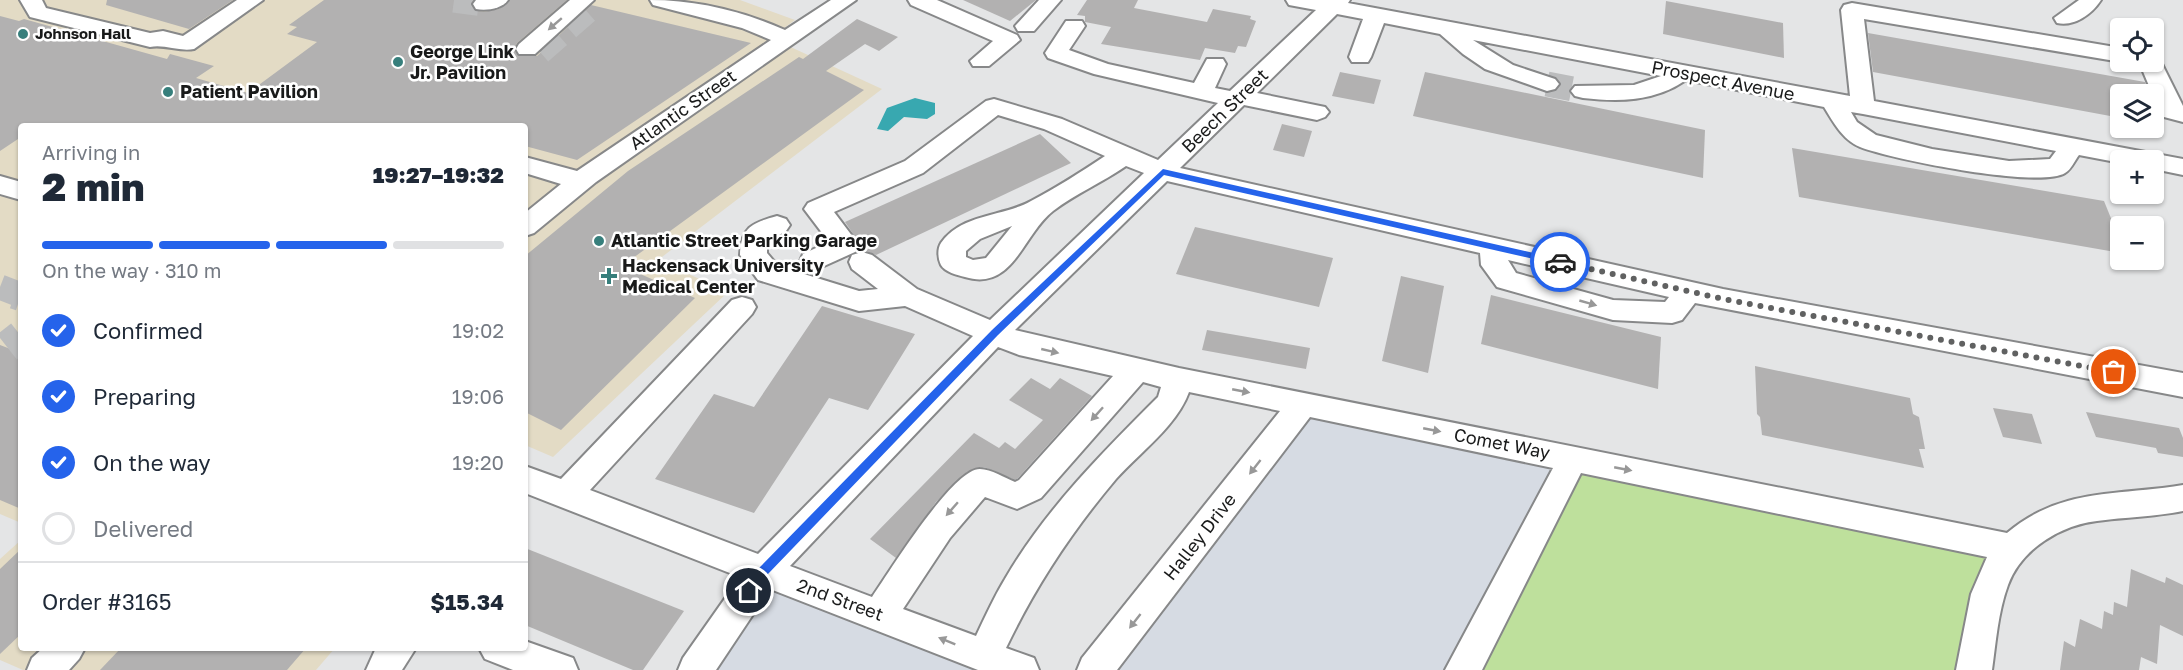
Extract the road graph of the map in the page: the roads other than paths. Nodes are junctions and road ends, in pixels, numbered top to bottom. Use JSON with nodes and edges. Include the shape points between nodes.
{"nodes":[{"id":1,"x":31,"y":0,"type":"edge"},
{"id":2,"x":252,"y":0,"type":"edge"},
{"id":3,"x":661,"y":0,"type":"edge"},
{"id":4,"x":845,"y":0,"type":"edge"},
{"id":5,"x":919,"y":0,"type":"edge"},
{"id":6,"x":1050,"y":0,"type":"edge"},
{"id":7,"x":1297,"y":0,"type":"edge"},
{"id":8,"x":2090,"y":0,"type":"edge"},
{"id":9,"x":592,"y":2,"type":"edge"},
{"id":10,"x":1336,"y":4,"type":"edge"},
{"id":11,"x":1376,"y":15,"type":"junction"},
{"id":12,"x":2065,"y":18,"type":"dead end"},
{"id":13,"x":1026,"y":26,"type":"dead end"},
{"id":14,"x":1074,"y":26,"type":"dead end"},
{"id":15,"x":1448,"y":29,"type":"junction"},
{"id":16,"x":786,"y":39,"type":"junction"},
{"id":17,"x":526,"y":49,"type":"dead end"},
{"id":18,"x":2110,"y":53,"type":"edge"},
{"id":19,"x":1360,"y":57,"type":"dead end"},
{"id":20,"x":981,"y":61,"type":"dead end"},
{"id":21,"x":1215,"y":64,"type":"dead end"},
{"id":22,"x":2154,"y":72,"type":"edge"},
{"id":23,"x":1681,"y":73,"type":"junction"},
{"id":24,"x":1547,"y":84,"type":"tunnel mouth"},
{"id":25,"x":1583,"y":91,"type":"tunnel mouth"},
{"id":26,"x":1201,"y":92,"type":"junction"},
{"id":27,"x":1238,"y":98,"type":"junction"},
{"id":28,"x":1833,"y":101,"type":"junction"},
{"id":29,"x":1863,"y":107,"type":"junction"},
{"id":30,"x":1317,"y":112,"type":"dead end"},
{"id":31,"x":2183,"y":114,"type":"edge"},
{"id":32,"x":2073,"y":146,"type":"junction"},
{"id":33,"x":2110,"y":153,"type":"edge"},
{"id":34,"x":1124,"y":156,"type":"junction"},
{"id":35,"x":2164,"y":163,"type":"edge"},
{"id":36,"x":2183,"y":167,"type":"edge"},
{"id":37,"x":529,"y":171,"type":"edge"},
{"id":38,"x":1163,"y":172,"type":"junction"},
{"id":39,"x":582,"y":181,"type":"junction"},
{"id":40,"x":0,"y":185,"type":"edge"},
{"id":41,"x":18,"y":190,"type":"edge"},
{"id":42,"x":1040,"y":208,"type":"dead end"},
{"id":43,"x":817,"y":209,"type":"junction"},
{"id":44,"x":528,"y":226,"type":"edge"},
{"id":45,"x":813,"y":261,"type":"dead end"},
{"id":46,"x":862,"y":262,"type":"dead end"},
{"id":47,"x":907,"y":296,"type":"junction"},
{"id":48,"x":742,"y":307,"type":"dead end"},
{"id":49,"x":995,"y":332,"type":"junction"},
{"id":50,"x":1136,"y":370,"type":"junction"},
{"id":51,"x":1179,"y":379,"type":"junction"},
{"id":52,"x":2183,"y":385,"type":"edge"},
{"id":53,"x":1303,"y":404,"type":"junction"},
{"id":54,"x":1573,"y":459,"type":"junction"},
{"id":55,"x":528,"y":480,"type":"edge"},
{"id":56,"x":567,"y":494,"type":"junction"},
{"id":57,"x":2183,"y":498,"type":"edge"},
{"id":58,"x":2012,"y":548,"type":"junction"},
{"id":59,"x":763,"y":571,"type":"junction"},
{"id":60,"x":880,"y":614,"type":"junction"},
{"id":61,"x":64,"y":651,"type":"edge"},
{"id":62,"x":396,"y":651,"type":"edge"},
{"id":63,"x":506,"y":651,"type":"edge"},
{"id":64,"x":984,"y":656,"type":"junction"},
{"id":65,"x":45,"y":670,"type":"edge"},
{"id":66,"x":384,"y":670,"type":"edge"},
{"id":67,"x":560,"y":670,"type":"edge"},
{"id":68,"x":696,"y":670,"type":"edge"},
{"id":69,"x":1021,"y":670,"type":"edge"},
{"id":70,"x":1095,"y":670,"type":"edge"},
{"id":71,"x":1463,"y":670,"type":"edge"},
{"id":72,"x":1974,"y":670,"type":"edge"}],
"edges":[{"from":1,"to":2,"type":"street","via":[[38,12],[150,40],[163,38],[186,44]]},
{"from":3,"to":16,"type":"street","via":[[750,23]]},
{"from":4,"to":16,"type":"street","name":"Atlantic Street"},
{"from":5,"to":20,"type":"street","via":[[1009,40]]},
{"from":6,"to":13,"type":"street"},
{"from":7,"to":10,"type":"street","name":"Prospect Avenue"},
{"from":8,"to":12,"type":"street"},
{"from":9,"to":17,"type":"street","one_way":true},
{"from":10,"to":11,"type":"street","name":"Prospect Avenue"},
{"from":10,"to":27,"type":"street","name":"Beech Street"},
{"from":11,"to":15,"type":"street","name":"Prospect Avenue"},
{"from":11,"to":19,"type":"street"},
{"from":14,"to":26,"type":"street","via":[[1056,53],[1102,69]]},
{"from":15,"to":23,"type":"street","name":"Prospect Avenue"},
{"from":15,"to":24,"type":"street","via":[[1470,51],[1507,73]]},
{"from":16,"to":39,"type":"street","name":"Atlantic Street"},
{"from":18,"to":29,"type":"street","via":[[1852,10]]},
{"from":21,"to":26,"type":"street"},
{"from":22,"to":31,"type":"street","via":[[2172,112]]},
{"from":23,"to":25,"type":"street","via":[[1666,84],[1624,96]]},
{"from":23,"to":28,"type":"street","name":"Prospect Avenue"},
{"from":26,"to":27,"type":"street"},
{"from":27,"to":30,"type":"street"},
{"from":27,"to":38,"type":"street","name":"Beech Street"},
{"from":28,"to":29,"type":"street","name":"Prospect Avenue"},
{"from":28,"to":32,"type":"street","via":[[1848,127],[1868,141],[1932,157],[2009,169],[2057,167]]},
{"from":29,"to":32,"type":"street","name":"Prospect Avenue"},
{"from":32,"to":33,"type":"street","name":"Prospect Avenue"},
{"from":34,"to":38,"type":"street"},
{"from":34,"to":42,"type":"street"},
{"from":34,"to":43,"type":"street","via":[[1053,124],[994,106],[914,167]]},
{"from":35,"to":36,"type":"street"},
{"from":37,"to":39,"type":"street"},
{"from":38,"to":49,"type":"street","name":"Beech Street"},
{"from":38,"to":52,"type":"street","via":[[1493,247],[1495,266],[1508,280],[1613,310],[1672,314],[1689,291]]},
{"from":39,"to":44,"type":"street","name":"Atlantic Street"},
{"from":40,"to":41,"type":"street"},
{"from":43,"to":45,"type":"street","via":[[846,245]]},
{"from":43,"to":47,"type":"street","via":[[754,237],[753,255],[768,273],[858,301]]},
{"from":46,"to":47,"type":"street"},
{"from":47,"to":49,"type":"street","name":"Comet Way"},
{"from":48,"to":56,"type":"street"},
{"from":49,"to":50,"type":"street","name":"Comet Way","one_way":true,"via":[[1019,344]]},
{"from":49,"to":59,"type":"street","name":"Beech Street"},
{"from":50,"to":51,"type":"street","name":"Comet Way"},
{"from":50,"to":60,"type":"street","one_way":true,"via":[[1030,489],[1017,496],[980,482],[962,498],[946,515]]},
{"from":51,"to":53,"type":"street","name":"Comet Way","one_way":true},
{"from":51,"to":64,"type":"street","via":[[1170,402],[1105,470],[1060,526],[1017,589]]},
{"from":53,"to":54,"type":"street","name":"Comet Way","one_way":true},
{"from":53,"to":70,"type":"street","name":"Halley Drive","one_way":true},
{"from":54,"to":58,"type":"street","name":"Comet Way","one_way":true},
{"from":54,"to":71,"type":"street"},
{"from":55,"to":56,"type":"street","name":"2nd Street"},
{"from":56,"to":59,"type":"street","name":"2nd Street"},
{"from":57,"to":58,"type":"street","via":[[2093,507],[2061,516],[2037,528]]},
{"from":58,"to":72,"type":"street","via":[[1990,585]]},
{"from":59,"to":60,"type":"street","name":"2nd Street"},
{"from":59,"to":68,"type":"street","name":"Beech Street"},
{"from":64,"to":60,"type":"street","name":"2nd Street","one_way":true},
{"from":61,"to":65,"type":"street"},
{"from":62,"to":66,"type":"street"},
{"from":63,"to":67,"type":"street"},
{"from":64,"to":69,"type":"street","name":"2nd Street"}]}
